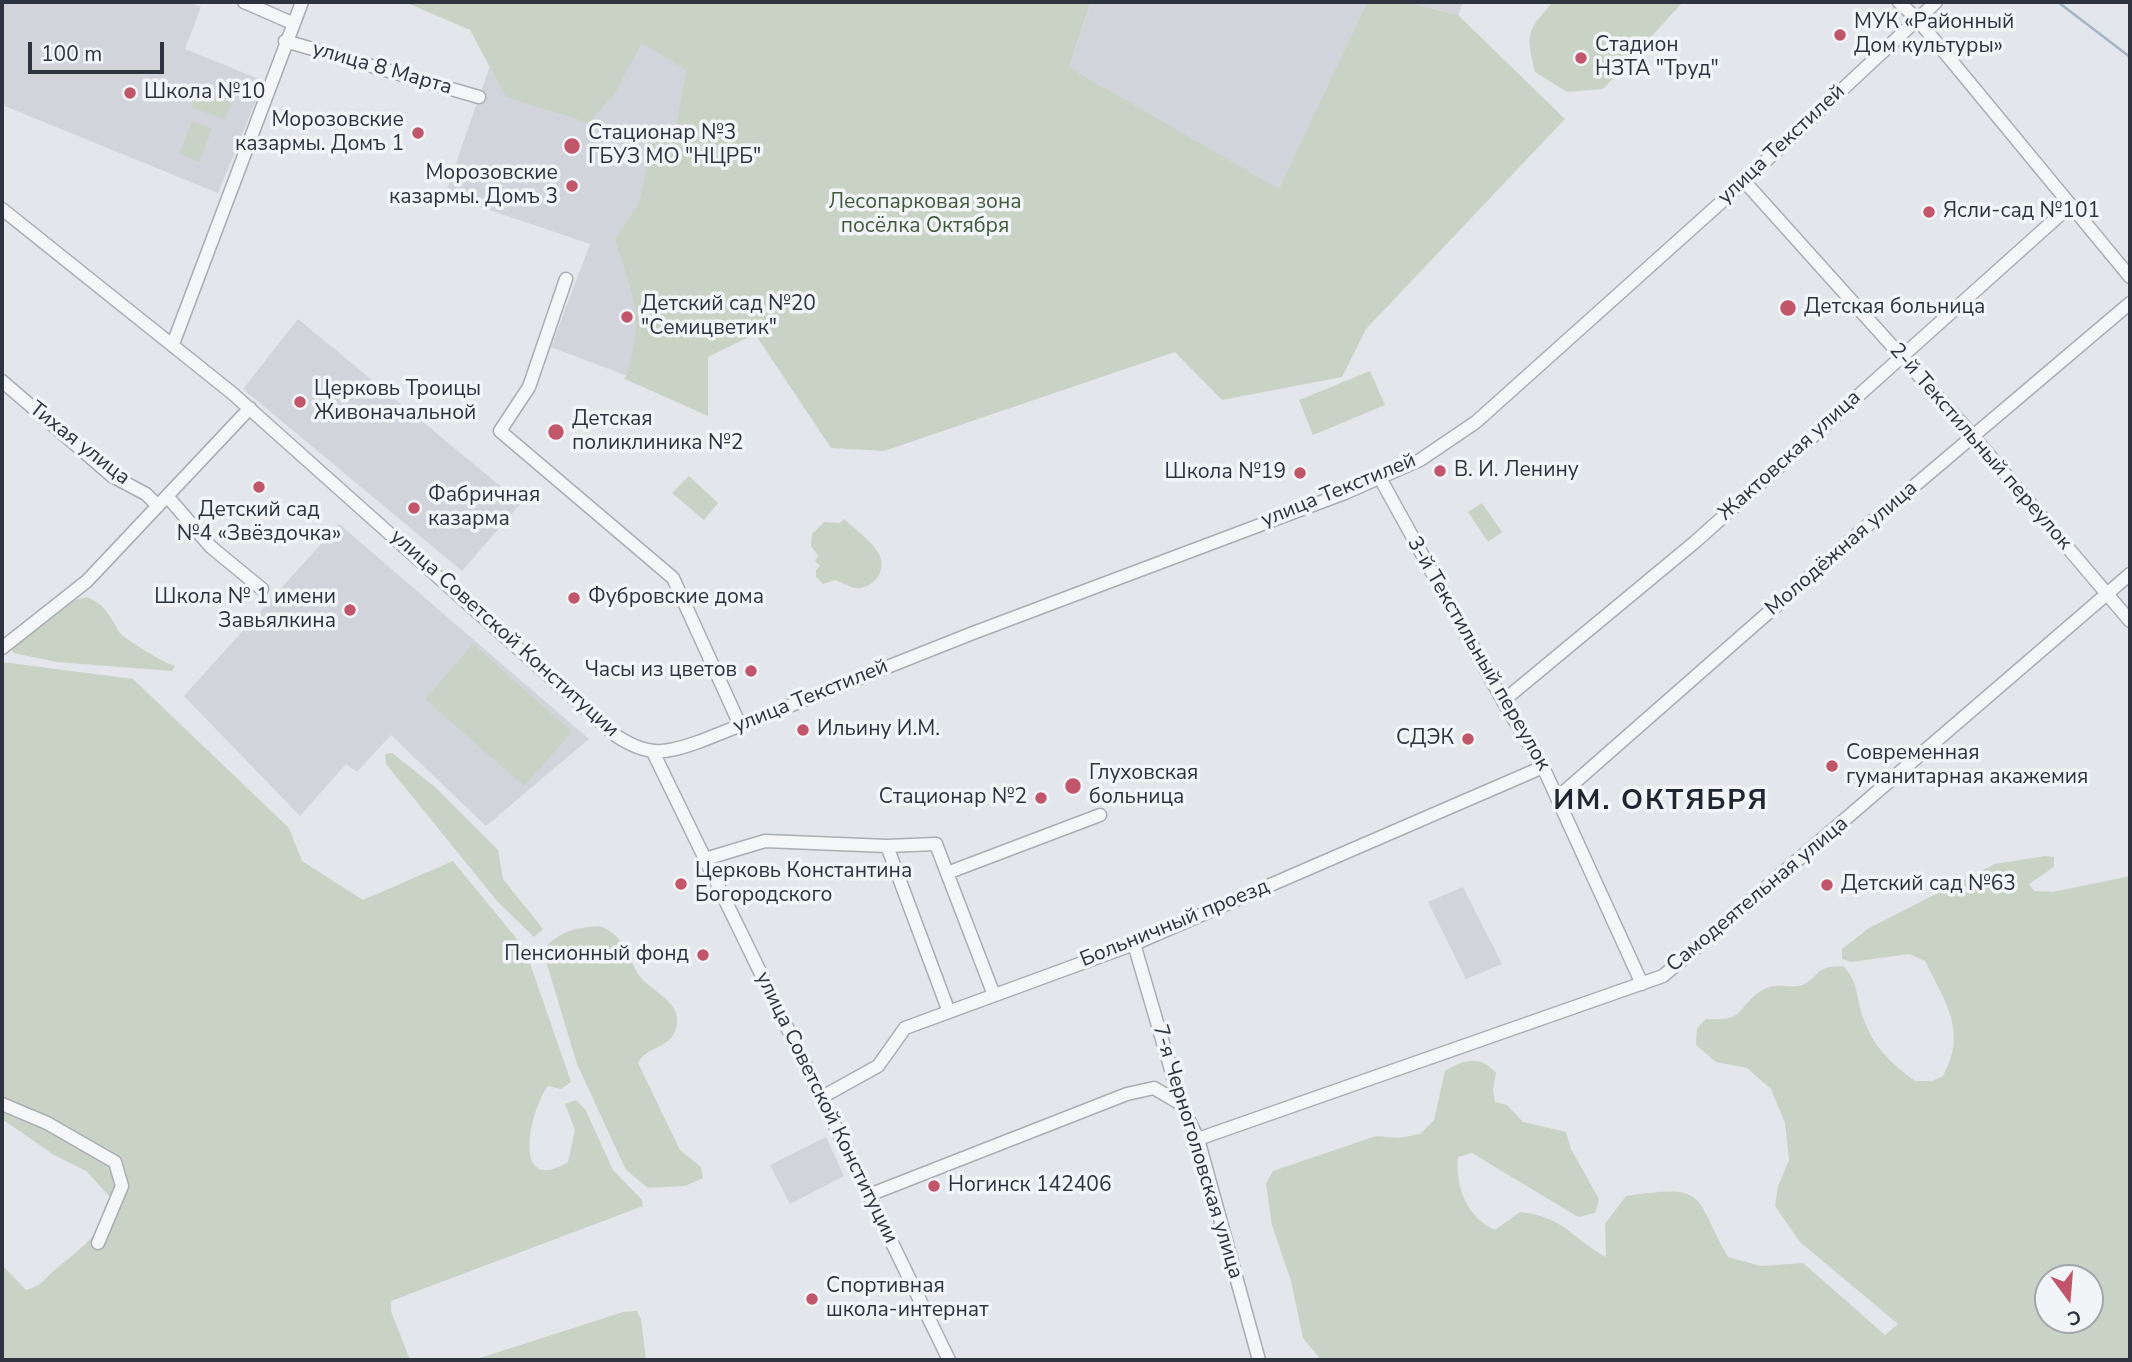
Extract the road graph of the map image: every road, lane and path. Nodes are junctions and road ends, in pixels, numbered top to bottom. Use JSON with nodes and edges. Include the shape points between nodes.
{"nodes":[{"id":1,"x":244,"y":2,"type":"edge"},
{"id":2,"x":302,"y":2,"type":"edge"},
{"id":3,"x":1899,"y":2,"type":"edge"},
{"id":4,"x":1936,"y":2,"type":"edge"},
{"id":5,"x":1917,"y":19,"type":"junction"},
{"id":6,"x":292,"y":23,"type":"junction"},
{"id":7,"x":285,"y":41,"type":"junction"},
{"id":8,"x":479,"y":97,"type":"dead end"},
{"id":9,"x":1744,"y":181,"type":"junction"},
{"id":10,"x":2071,"y":205,"type":"junction"},
{"id":11,"x":2,"y":209,"type":"edge"},
{"id":12,"x":2130,"y":277,"type":"edge"},
{"id":13,"x":566,"y":279,"type":"dead end"},
{"id":14,"x":2130,"y":303,"type":"edge"},
{"id":15,"x":173,"y":344,"type":"junction"},
{"id":16,"x":1901,"y":356,"type":"junction"},
{"id":17,"x":2,"y":381,"type":"edge"},
{"id":18,"x":250,"y":408,"type":"junction"},
{"id":19,"x":1973,"y":436,"type":"junction"},
{"id":20,"x":1380,"y":478,"type":"junction"},
{"id":21,"x":163,"y":501,"type":"junction"},
{"id":22,"x":2130,"y":574,"type":"edge"},
{"id":23,"x":262,"y":589,"type":"dead end"},
{"id":24,"x":2109,"y":593,"type":"junction"},
{"id":25,"x":2130,"y":621,"type":"edge"},
{"id":26,"x":2,"y":648,"type":"edge"},
{"id":27,"x":1503,"y":701,"type":"junction"},
{"id":28,"x":740,"y":726,"type":"junction"},
{"id":29,"x":653,"y":752,"type":"junction"},
{"id":30,"x":1543,"y":767,"type":"junction"},
{"id":31,"x":1557,"y":798,"type":"junction"},
{"id":32,"x":1100,"y":815,"type":"dead end"},
{"id":33,"x":887,"y":846,"type":"junction"},
{"id":34,"x":705,"y":859,"type":"junction"},
{"id":35,"x":947,"y":873,"type":"junction"},
{"id":36,"x":1134,"y":944,"type":"junction"},
{"id":37,"x":1642,"y":984,"type":"junction"},
{"id":38,"x":994,"y":995,"type":"junction"},
{"id":39,"x":949,"y":1012,"type":"junction"},
{"id":40,"x":822,"y":1097,"type":"junction"},
{"id":41,"x":2,"y":1104,"type":"edge"},
{"id":42,"x":1181,"y":1104,"type":"junction"},
{"id":43,"x":1198,"y":1139,"type":"junction"},
{"id":44,"x":869,"y":1195,"type":"junction"},
{"id":45,"x":98,"y":1243,"type":"dead end"},
{"id":46,"x":949,"y":1360,"type":"edge"},
{"id":47,"x":1259,"y":1360,"type":"edge"}],
"edges":[{"from":1,"to":6,"type":"street","name":"улица 8 Марта"},
{"from":2,"to":6,"type":"street"},
{"from":3,"to":5,"type":"street"},
{"from":4,"to":5,"type":"street","name":"улица Текстилей"},
{"from":5,"to":9,"type":"street","name":"улица Текстилей"},
{"from":5,"to":10,"type":"street"},
{"from":6,"to":7,"type":"street"},
{"from":7,"to":8,"type":"street","name":"улица 8 Марта"},
{"from":7,"to":15,"type":"street"},
{"from":9,"to":16,"type":"street","name":"2-й Текстильный переулок"},
{"from":9,"to":20,"type":"street","name":"улица Текстилей","via":[[1476,422],[1420,460]]},
{"from":10,"to":12,"type":"street"},
{"from":10,"to":16,"type":"street","name":"Жактовская улица"},
{"from":11,"to":15,"type":"street","name":"улица Советской Конституции"},
{"from":13,"to":28,"type":"street","via":[[529,387],[500,431],[673,578]]},
{"from":14,"to":19,"type":"street","name":"Молодёжная улица"},
{"from":15,"to":18,"type":"street","name":"улица Советской Конституции"},
{"from":16,"to":19,"type":"street","name":"2-й Текстильный переулок"},
{"from":16,"to":27,"type":"street","name":"Жактовская улица","via":[[1695,542]]},
{"from":17,"to":21,"type":"street","name":"Тихая улица","via":[[112,476]]},
{"from":18,"to":21,"type":"street"},
{"from":18,"to":29,"type":"street","name":"улица Советской Конституции","via":[[615,735],[636,749]]},
{"from":19,"to":24,"type":"street","name":"2-й Текстильный переулок"},
{"from":19,"to":31,"type":"street","name":"Молодёжная улица"},
{"from":20,"to":27,"type":"street","name":"3-й Текстильный переулок"},
{"from":20,"to":28,"type":"street","name":"улица Текстилей"},
{"from":21,"to":23,"type":"street","name":"Тихая улица"},
{"from":21,"to":26,"type":"street","via":[[87,581]]},
{"from":22,"to":24,"type":"street","name":"Самодеятельная улица"},
{"from":24,"to":25,"type":"street","name":"2-й Текстильный переулок"},
{"from":24,"to":37,"type":"street","name":"Самодеятельная улица","via":[[1688,957],[1663,976]]},
{"from":27,"to":30,"type":"street","name":"3-й Текстильный переулок"},
{"from":28,"to":29,"type":"street","name":"улица Текстилей","via":[[685,747]]},
{"from":29,"to":34,"type":"street","name":"улица Советской Конституции"},
{"from":30,"to":31,"type":"street","name":"3-й Текстильный переулок"},
{"from":30,"to":36,"type":"street","name":"Больничный проезд"},
{"from":31,"to":37,"type":"street","name":"3-й Текстильный переулок"},
{"from":32,"to":35,"type":"street"},
{"from":33,"to":34,"type":"street","via":[[765,841]]},
{"from":33,"to":35,"type":"street","via":[[936,844]]},
{"from":33,"to":39,"type":"street"},
{"from":34,"to":40,"type":"street","name":"улица Советской Конституции"},
{"from":35,"to":38,"type":"street"},
{"from":36,"to":38,"type":"street","name":"Больничный проезд"},
{"from":36,"to":42,"type":"street","name":"7-я Черноголовская улица"},
{"from":37,"to":43,"type":"street","name":"Самодеятельная улица"},
{"from":38,"to":39,"type":"street","name":"Больничный проезд"},
{"from":39,"to":40,"type":"street","name":"Больничный проезд","via":[[905,1028],[878,1066]]},
{"from":40,"to":44,"type":"street","name":"улица Советской Конституции"},
{"from":41,"to":45,"type":"street","via":[[47,1123],[115,1162],[122,1186]]},
{"from":42,"to":43,"type":"street","name":"7-я Черноголовская улица"},
{"from":42,"to":44,"type":"street","via":[[1154,1088],[1127,1094]]},
{"from":43,"to":47,"type":"street","name":"7-я Черноголовская улица"},
{"from":44,"to":46,"type":"street","name":"улица Советской Конституции"}]}
